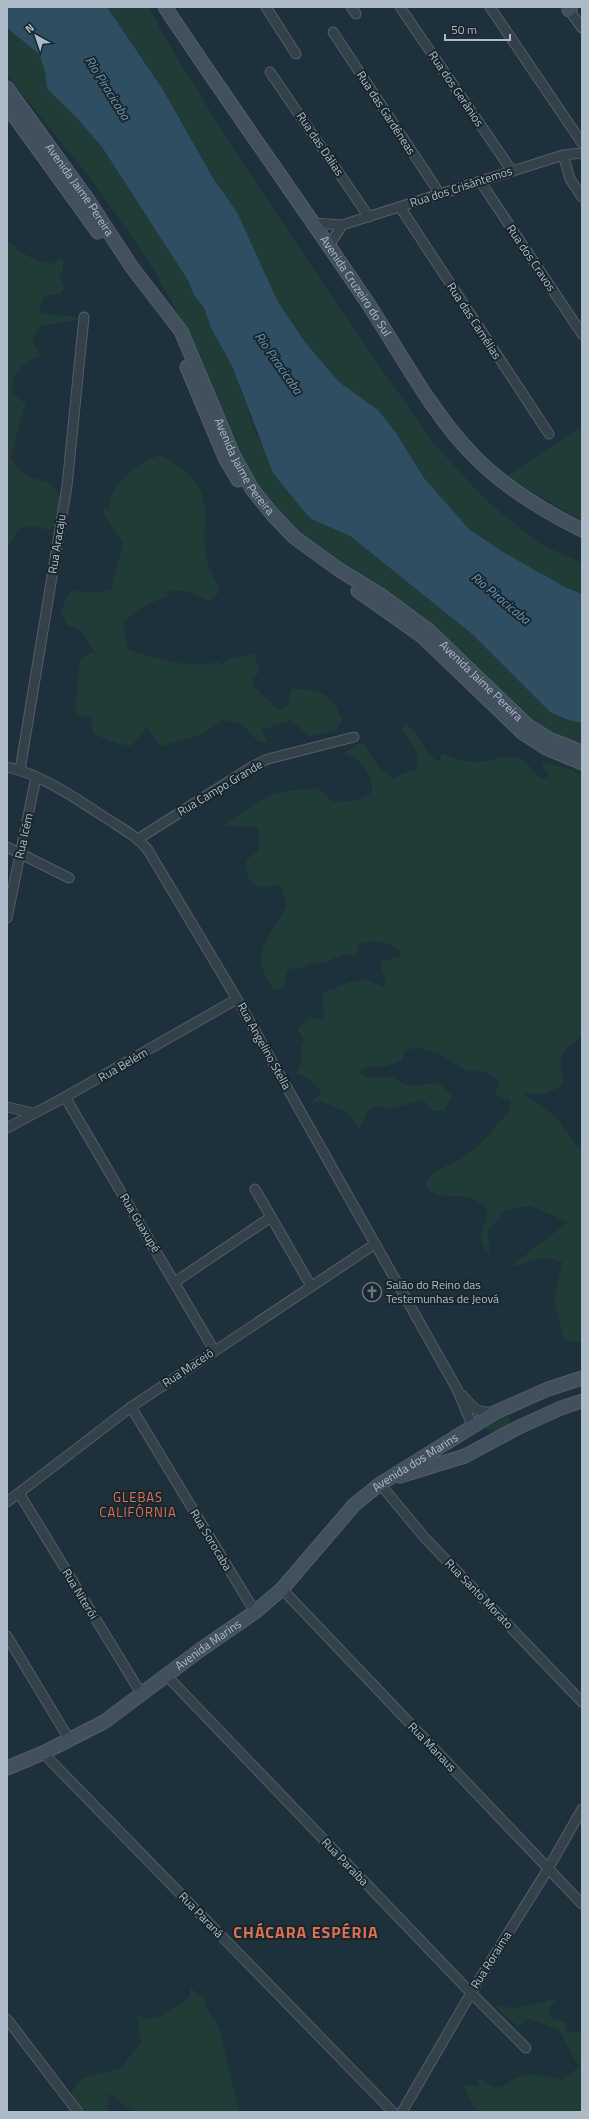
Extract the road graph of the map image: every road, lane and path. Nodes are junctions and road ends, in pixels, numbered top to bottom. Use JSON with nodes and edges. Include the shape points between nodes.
{"nodes":[{"id":1,"x":165,"y":7,"type":"edge"},
{"id":2,"x":266,"y":7,"type":"edge"},
{"id":3,"x":400,"y":7,"type":"edge"},
{"id":4,"x":490,"y":7,"type":"edge"},
{"id":5,"x":569,"y":8,"type":"edge"},
{"id":6,"x":582,"y":28,"type":"edge"},
{"id":7,"x":333,"y":32,"type":"dead end"},
{"id":8,"x":296,"y":54,"type":"dead end"},
{"id":9,"x":270,"y":72,"type":"dead end"},
{"id":10,"x":7,"y":88,"type":"edge"},
{"id":11,"x":7,"y":106,"type":"edge"},
{"id":12,"x":582,"y":143,"type":"edge"},
{"id":13,"x":582,"y":153,"type":"edge"},
{"id":14,"x":563,"y":155,"type":"junction"},
{"id":15,"x":512,"y":170,"type":"junction"},
{"id":16,"x":480,"y":181,"type":"junction"},
{"id":17,"x":440,"y":194,"type":"junction"},
{"id":18,"x":582,"y":197,"type":"edge"},
{"id":19,"x":400,"y":207,"type":"junction"},
{"id":20,"x":369,"y":217,"type":"junction"},
{"id":21,"x":313,"y":223,"type":"junction"},
{"id":22,"x":342,"y":225,"type":"junction"},
{"id":23,"x":329,"y":246,"type":"junction"},
{"id":24,"x":84,"y":317,"type":"dead end"},
{"id":25,"x":582,"y":334,"type":"edge"},
{"id":26,"x":549,"y":434,"type":"dead end"},
{"id":27,"x":582,"y":530,"type":"edge"},
{"id":28,"x":354,"y":738,"type":"dead end"},
{"id":29,"x":582,"y":752,"type":"edge"},
{"id":30,"x":582,"y":763,"type":"edge"},
{"id":31,"x":7,"y":767,"type":"edge"},
{"id":32,"x":20,"y":770,"type":"junction"},
{"id":33,"x":36,"y":777,"type":"junction"},
{"id":34,"x":138,"y":839,"type":"junction"},
{"id":35,"x":7,"y":847,"type":"edge"},
{"id":36,"x":20,"y":853,"type":"junction"},
{"id":37,"x":69,"y":878,"type":"dead end"},
{"id":38,"x":7,"y":918,"type":"edge"},
{"id":39,"x":237,"y":999,"type":"junction"},
{"id":40,"x":65,"y":1097,"type":"junction"},
{"id":41,"x":7,"y":1106,"type":"edge"},
{"id":42,"x":33,"y":1113,"type":"junction"},
{"id":43,"x":7,"y":1128,"type":"edge"},
{"id":44,"x":255,"y":1189,"type":"dead end"},
{"id":45,"x":271,"y":1217,"type":"junction"},
{"id":46,"x":375,"y":1244,"type":"junction"},
{"id":47,"x":175,"y":1282,"type":"junction"},
{"id":48,"x":311,"y":1286,"type":"junction"},
{"id":49,"x":214,"y":1350,"type":"junction"},
{"id":50,"x":582,"y":1378,"type":"edge"},
{"id":51,"x":457,"y":1389,"type":"junction"},
{"id":52,"x":582,"y":1401,"type":"edge"},
{"id":53,"x":131,"y":1407,"type":"junction"},
{"id":54,"x":496,"y":1412,"type":"junction"},
{"id":55,"x":473,"y":1427,"type":"junction"},
{"id":56,"x":519,"y":1427,"type":"junction"},
{"id":57,"x":490,"y":1443,"type":"junction"},
{"id":58,"x":380,"y":1484,"type":"junction"},
{"id":59,"x":19,"y":1493,"type":"junction"},
{"id":60,"x":7,"y":1502,"type":"edge"},
{"id":61,"x":282,"y":1589,"type":"junction"},
{"id":62,"x":255,"y":1612,"type":"junction"},
{"id":63,"x":7,"y":1636,"type":"edge"},
{"id":64,"x":166,"y":1675,"type":"junction"},
{"id":65,"x":142,"y":1695,"type":"junction"},
{"id":66,"x":582,"y":1702,"type":"edge"},
{"id":67,"x":69,"y":1739,"type":"junction"},
{"id":68,"x":43,"y":1753,"type":"junction"},
{"id":69,"x":7,"y":1768,"type":"edge"},
{"id":70,"x":582,"y":1809,"type":"edge"},
{"id":71,"x":548,"y":1869,"type":"junction"},
{"id":72,"x":582,"y":1904,"type":"edge"},
{"id":73,"x":471,"y":1993,"type":"junction"},
{"id":74,"x":7,"y":2019,"type":"edge"},
{"id":75,"x":526,"y":2048,"type":"dead end"},
{"id":76,"x":78,"y":2112,"type":"edge"},
{"id":77,"x":393,"y":2112,"type":"edge"},
{"id":78,"x":402,"y":2112,"type":"edge"}],
"edges":[{"from":1,"to":21,"type":"main road","name":"Avenida Cruzeiro do Sul"},
{"from":2,"to":8,"type":"street"},
{"from":3,"to":15,"type":"street","name":"Rua dos Gerânios"},
{"from":4,"to":12,"type":"street"},
{"from":5,"to":6,"type":"street"},
{"from":7,"to":17,"type":"street","name":"Rua das Gardêneas"},
{"from":9,"to":20,"type":"street","name":"Rua das Dálias"},
{"from":10,"to":29,"type":"main road","name":"Avenida Jaime Pereira","via":[[88,200],[131,266],[181,330],[233,454],[252,489],[273,515],[294,536],[338,569],[382,596],[428,630],[527,725],[549,739]]},
{"from":11,"to":30,"type":"main road","name":"Avenida Jaime Pereira","via":[[122,268],[175,336],[226,460],[244,492],[266,519],[290,544],[422,638],[523,733],[546,748]]},
{"from":13,"to":14,"type":"street","name":"Rua dos Crisântemos"},
{"from":14,"to":15,"type":"street","name":"Rua dos Crisântemos"},
{"from":14,"to":18,"type":"street","via":[[570,178]]},
{"from":15,"to":16,"type":"street","name":"Rua dos Crisântemos"},
{"from":16,"to":17,"type":"street","name":"Rua dos Crisântemos"},
{"from":16,"to":25,"type":"street","name":"Rua dos Cravos"},
{"from":17,"to":19,"type":"street","name":"Rua dos Crisântemos"},
{"from":19,"to":20,"type":"street","name":"Rua dos Crisântemos"},
{"from":19,"to":26,"type":"street","name":"Rua das Camélias"},
{"from":20,"to":22,"type":"street","name":"Rua dos Crisântemos"},
{"from":21,"to":22,"type":"street","name":"Rua dos Crisântemos"},
{"from":21,"to":23,"type":"main road","name":"Avenida Cruzeiro do Sul"},
{"from":22,"to":23,"type":"street"},
{"from":23,"to":27,"type":"main road","name":"Avenida Cruzeiro do Sul","via":[[444,419],[473,455],[495,475],[552,515]]},
{"from":24,"to":32,"type":"street","name":"Rua Aracaju","via":[[67,486]]},
{"from":28,"to":34,"type":"street","name":"Rua Campo Grande","via":[[268,759],[252,766]]},
{"from":31,"to":32,"type":"street","name":"Rua Angelino Stella"},
{"from":32,"to":33,"type":"street","name":"Rua Angelino Stella"},
{"from":33,"to":34,"type":"street","name":"Rua Angelino Stella"},
{"from":33,"to":36,"type":"street","name":"Rua Icém"},
{"from":34,"to":39,"type":"street","name":"Rua Angelino Stella","via":[[148,850]]},
{"from":35,"to":36,"type":"street"},
{"from":36,"to":37,"type":"street"},
{"from":36,"to":38,"type":"street","name":"Rua Icém"},
{"from":39,"to":40,"type":"street","name":"Rua Belém"},
{"from":39,"to":46,"type":"street","name":"Rua Angelino Stella"},
{"from":40,"to":42,"type":"street","name":"Rua Belém"},
{"from":40,"to":47,"type":"street","name":"Rua Guaxupé"},
{"from":41,"to":42,"type":"street"},
{"from":42,"to":43,"type":"street","name":"Rua Belém"},
{"from":44,"to":45,"type":"street"},
{"from":45,"to":47,"type":"street"},
{"from":45,"to":48,"type":"street"},
{"from":46,"to":48,"type":"street","name":"Rua Maceió"},
{"from":46,"to":51,"type":"street","name":"Rua Angelino Stella"},
{"from":47,"to":49,"type":"street","name":"Rua Guaxupé"},
{"from":48,"to":49,"type":"street","name":"Rua Maceió"},
{"from":49,"to":53,"type":"street","name":"Rua Maceió"},
{"from":50,"to":54,"type":"main road","name":"Avenida dos Marins"},
{"from":51,"to":54,"type":"street","via":[[474,1409]]},
{"from":51,"to":55,"type":"street"},
{"from":52,"to":56,"type":"main road","name":"Avenida dos Marins"},
{"from":53,"to":59,"type":"street","name":"Rua Maceió"},
{"from":53,"to":62,"type":"street","name":"Rua Sorocaba"},
{"from":54,"to":55,"type":"main road","name":"Avenida dos Marins"},
{"from":54,"to":56,"type":"main road","via":[[515,1410],[518,1412]]},
{"from":55,"to":57,"type":"main road","via":[[481,1438]]},
{"from":55,"to":58,"type":"main road","name":"Avenida dos Marins"},
{"from":56,"to":57,"type":"main road","name":"Avenida dos Marins"},
{"from":57,"to":58,"type":"main road","name":"Avenida dos Marins","via":[[465,1456],[440,1462]]},
{"from":58,"to":61,"type":"main road","name":"Avenida Marins","via":[[354,1505]]},
{"from":58,"to":66,"type":"street","name":"Rua Santo Morato","via":[[425,1538]]},
{"from":59,"to":60,"type":"street","name":"Rua Maceió"},
{"from":59,"to":65,"type":"street","name":"Rua Niterói"},
{"from":61,"to":62,"type":"main road","name":"Avenida Marins"},
{"from":61,"to":71,"type":"street","name":"Rua Manaus"},
{"from":62,"to":64,"type":"main road","name":"Avenida Marins"},
{"from":63,"to":67,"type":"street"},
{"from":64,"to":65,"type":"main road","name":"Avenida Marins"},
{"from":64,"to":73,"type":"street","name":"Rua Paraíba"},
{"from":65,"to":67,"type":"main road","name":"Avenida Marins","via":[[104,1722]]},
{"from":67,"to":68,"type":"main road","name":"Avenida Marins"},
{"from":68,"to":69,"type":"main road","name":"Avenida Marins"},
{"from":68,"to":77,"type":"street","name":"Rua Paraná"},
{"from":70,"to":71,"type":"street","name":"Rua Roraima"},
{"from":71,"to":72,"type":"street","name":"Rua Manaus"},
{"from":71,"to":73,"type":"street","name":"Rua Roraima"},
{"from":73,"to":75,"type":"street","name":"Rua Paraíba"},
{"from":73,"to":78,"type":"street","name":"Rua Roraima"},
{"from":74,"to":76,"type":"street"}]}
